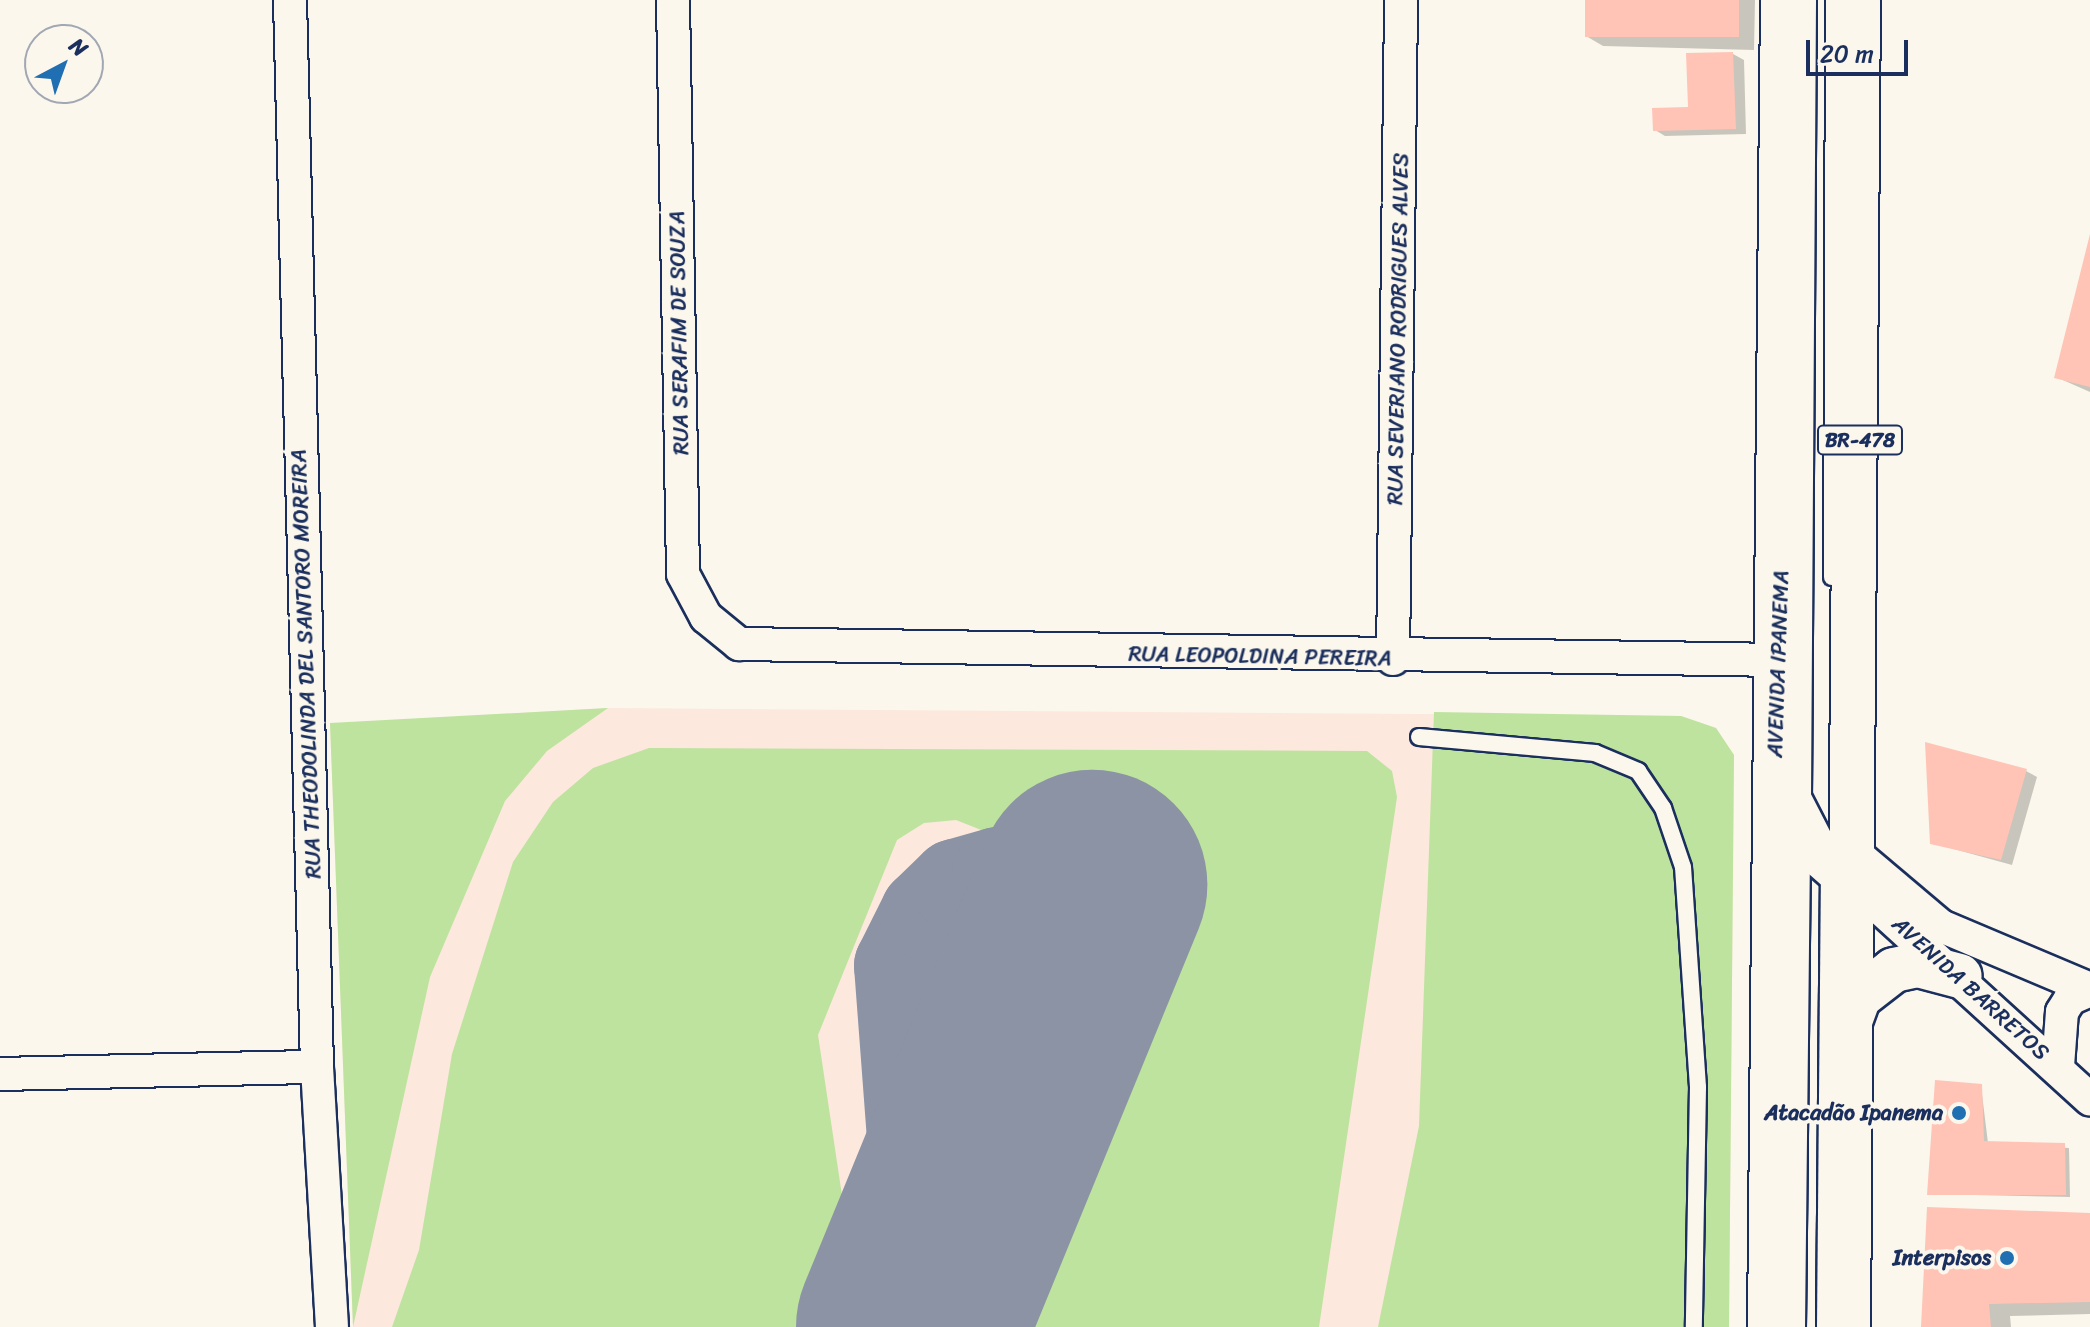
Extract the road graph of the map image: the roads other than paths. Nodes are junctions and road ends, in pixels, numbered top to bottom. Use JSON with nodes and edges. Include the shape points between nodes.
{"nodes":[{"id":1,"x":290,"y":0,"type":"edge"},
{"id":2,"x":673,"y":0,"type":"edge"},
{"id":3,"x":1401,"y":0,"type":"edge"},
{"id":4,"x":1783,"y":0,"type":"edge"},
{"id":5,"x":1808,"y":0,"type":"edge"},
{"id":6,"x":1834,"y":0,"type":"edge"},
{"id":7,"x":1858,"y":0,"type":"edge"},
{"id":8,"x":1832,"y":590,"type":"dead end"},
{"id":9,"x":739,"y":644,"type":"joint"},
{"id":10,"x":1393,"y":659,"type":"junction"},
{"id":11,"x":1781,"y":660,"type":"junction"},
{"id":12,"x":1419,"y":737,"type":"dead end"},
{"id":13,"x":1775,"y":770,"type":"junction"},
{"id":14,"x":1832,"y":852,"type":"junction"},
{"id":15,"x":1960,"y":976,"type":"junction"},
{"id":16,"x":2090,"y":990,"type":"edge"},
{"id":17,"x":1849,"y":1024,"type":"junction"},
{"id":18,"x":2058,"y":1066,"type":"junction"},
{"id":19,"x":317,"y":1067,"type":"junction"},
{"id":20,"x":0,"y":1074,"type":"edge"},
{"id":21,"x":2090,"y":1099,"type":"edge"},
{"id":22,"x":332,"y":1327,"type":"edge"},
{"id":23,"x":1694,"y":1327,"type":"edge"},
{"id":24,"x":1770,"y":1327,"type":"edge"},
{"id":25,"x":1797,"y":1327,"type":"edge"},
{"id":26,"x":1825,"y":1327,"type":"edge"},
{"id":27,"x":1848,"y":1327,"type":"edge"}],
"edges":[{"from":1,"to":19,"type":"street","name":"RUA THEODOLINDA DEL SANTORO MOREIRA"},
{"from":2,"to":9,"type":"street","name":"RUA SERAFIM DE SOUZA","via":[[683,574],[706,617]]},
{"from":3,"to":10,"type":"street","name":"RUA SEVERIANO RODRIGUES ALVES"},
{"from":4,"to":11,"type":"main road","name":"AVENIDA IPANEMA"},
{"from":5,"to":14,"type":"lane"},
{"from":6,"to":8,"type":"lane"},
{"from":7,"to":14,"type":"main road","number":"BR-478","via":[[1859,560]]},
{"from":9,"to":10,"type":"street","name":"RUA LEOPOLDINA PEREIRA"},
{"from":10,"to":11,"type":"street","name":"RUA LEOPOLDINA PEREIRA"},
{"from":11,"to":13,"type":"main road","name":"AVENIDA IPANEMA"},
{"from":12,"to":23,"type":"lane","via":[[1595,753],[1638,771],[1663,808],[1683,867],[1698,1087]]},
{"from":13,"to":14,"type":"main road"},
{"from":13,"to":24,"type":"main road","name":"AVENIDA IPANEMA"},
{"from":14,"to":15,"type":"street","name":"AVENIDA BARRETOS"},
{"from":14,"to":16,"type":"street","via":[[1941,926]]},
{"from":14,"to":17,"type":"main road","number":"BR-478"},
{"from":14,"to":25,"type":"lane"},
{"from":14,"to":26,"type":"lane"},
{"from":15,"to":17,"type":"main road","via":[[1918,965],[1894,970],[1859,997]]},
{"from":15,"to":18,"type":"street","name":"AVENIDA BARRETOS"},
{"from":16,"to":18,"type":"street","via":[[2070,999],[2062,1012]]},
{"from":17,"to":27,"type":"main road","number":"BR-478"},
{"from":18,"to":21,"type":"street","name":"AVENIDA BARRETOS"},
{"from":19,"to":20,"type":"street"},
{"from":19,"to":22,"type":"street","name":"RUA THEODOLINDA DEL SANTORO MOREIRA"}]}
